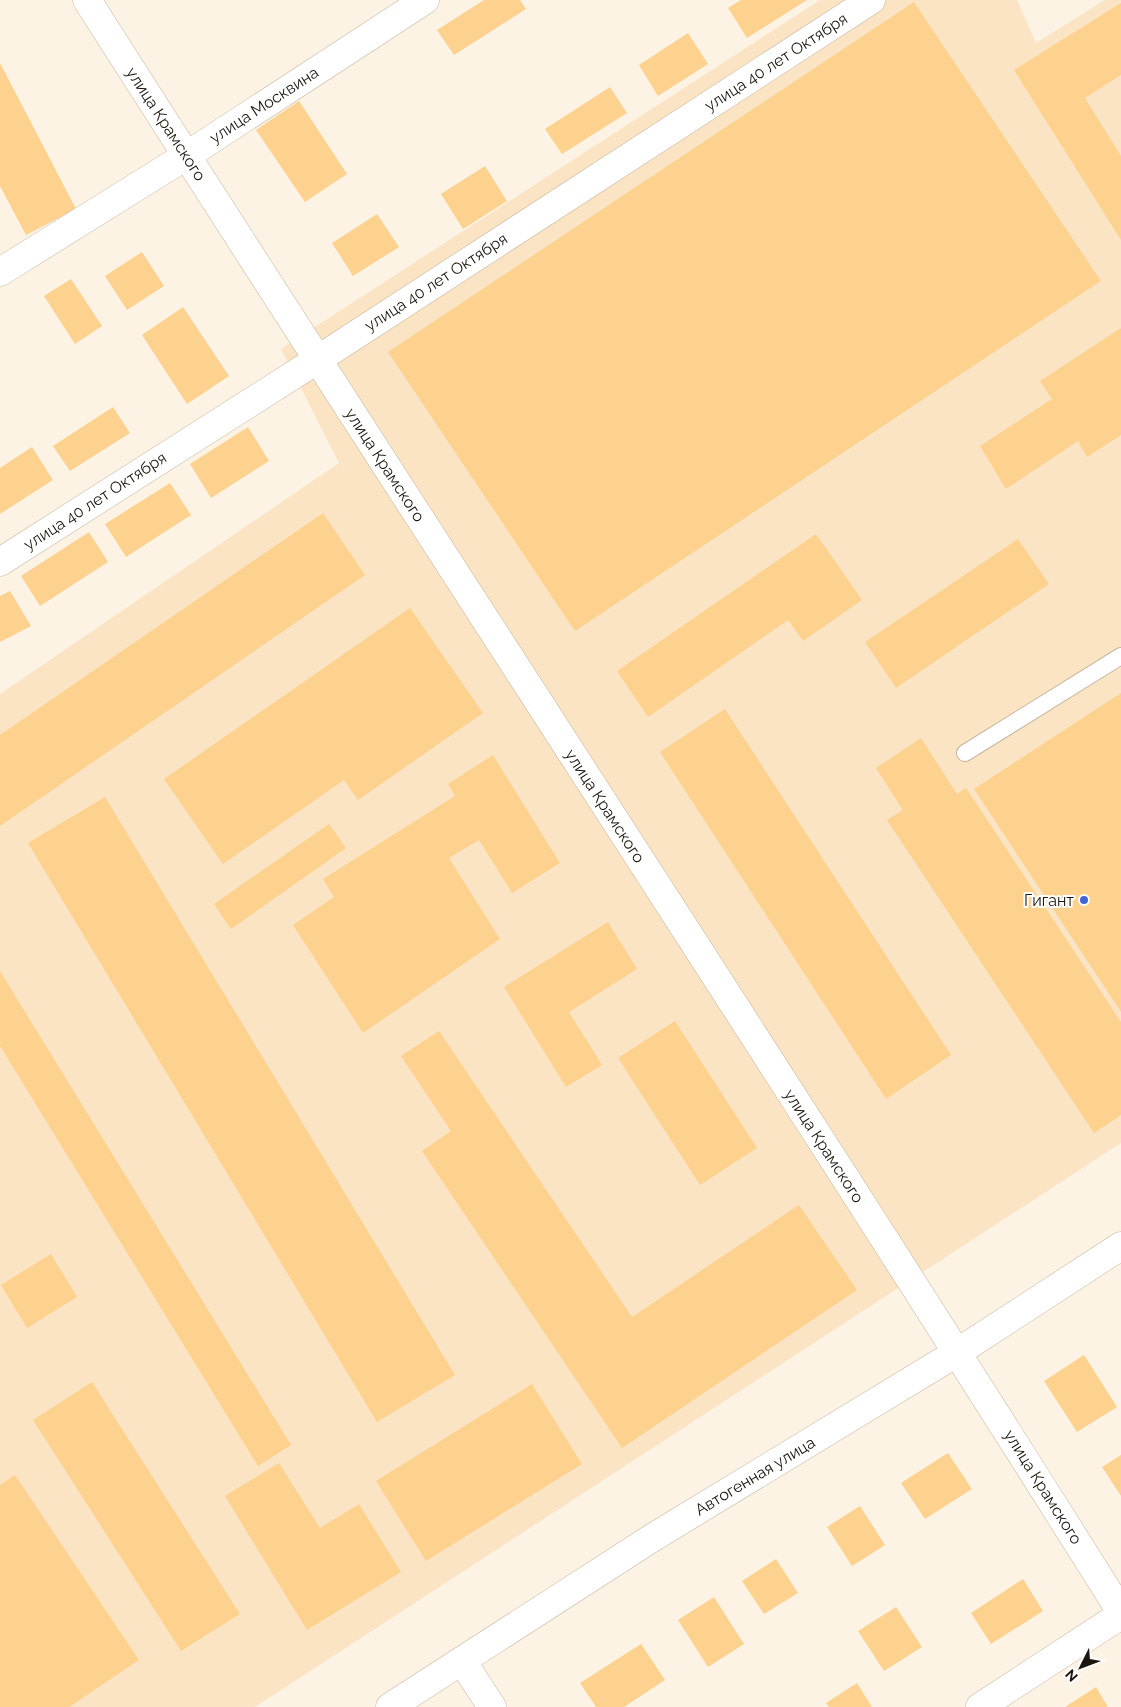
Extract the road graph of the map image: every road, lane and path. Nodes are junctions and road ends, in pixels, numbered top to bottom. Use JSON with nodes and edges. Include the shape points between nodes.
{"nodes":[{"id":1,"x":87,"y":0,"type":"edge"},
{"id":2,"x":425,"y":0,"type":"edge"},
{"id":3,"x":871,"y":0,"type":"edge"},
{"id":4,"x":186,"y":156,"type":"junction"},
{"id":5,"x":0,"y":272,"type":"edge"},
{"id":6,"x":317,"y":360,"type":"junction"},
{"id":7,"x":0,"y":562,"type":"edge"},
{"id":8,"x":1121,"y":656,"type":"edge"},
{"id":9,"x":966,"y":753,"type":"dead end"},
{"id":10,"x":1121,"y":1246,"type":"edge"},
{"id":11,"x":958,"y":1352,"type":"junction"},
{"id":12,"x":1121,"y":1613,"type":"edge"},
{"id":13,"x":462,"y":1661,"type":"junction"},
{"id":14,"x":390,"y":1707,"type":"edge"},
{"id":15,"x":492,"y":1707,"type":"edge"},
{"id":16,"x":980,"y":1707,"type":"edge"}],
"edges":[{"from":1,"to":4,"type":"street","name":"улица Крамского"},
{"from":2,"to":4,"type":"street","name":"улица Москвина"},
{"from":3,"to":6,"type":"street","name":"улица 40 лет Октября"},
{"from":4,"to":5,"type":"street","name":"улица Москвина"},
{"from":4,"to":6,"type":"street","name":"улица Крамского"},
{"from":6,"to":7,"type":"street","name":"улица 40 лет Октября"},
{"from":6,"to":11,"type":"street","name":"улица Крамского"},
{"from":8,"to":9,"type":"lane"},
{"from":10,"to":11,"type":"street","name":"Автогенная улица"},
{"from":11,"to":12,"type":"street","name":"улица Крамского"},
{"from":11,"to":13,"type":"street","name":"Автогенная улица","via":[[652,1538]]},
{"from":12,"to":16,"type":"street"},
{"from":13,"to":14,"type":"street","name":"Автогенная улица"},
{"from":13,"to":15,"type":"street"}]}
